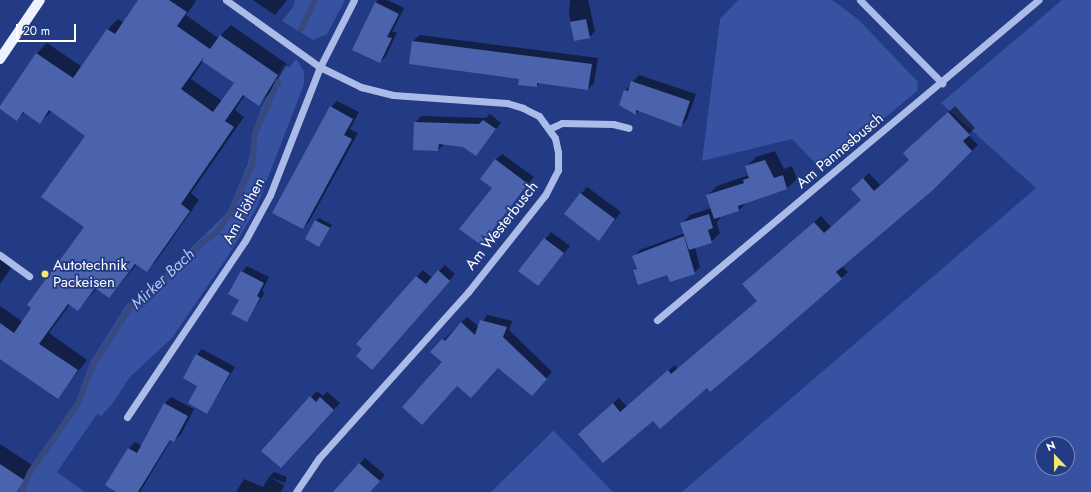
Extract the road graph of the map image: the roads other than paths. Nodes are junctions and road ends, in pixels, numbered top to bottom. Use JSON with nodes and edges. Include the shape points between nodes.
{"nodes":[{"id":1,"x":40,"y":0,"type":"edge"},
{"id":2,"x":226,"y":0,"type":"edge"},
{"id":3,"x":354,"y":0,"type":"edge"},
{"id":4,"x":860,"y":0,"type":"edge"},
{"id":5,"x":1039,"y":0,"type":"edge"},
{"id":6,"x":0,"y":59,"type":"edge"},
{"id":7,"x":320,"y":67,"type":"junction"},
{"id":8,"x":942,"y":83,"type":"junction"},
{"id":9,"x":629,"y":128,"type":"dead end"},
{"id":10,"x":549,"y":129,"type":"junction"},
{"id":11,"x":0,"y":255,"type":"edge"},
{"id":12,"x":29,"y":276,"type":"dead end"},
{"id":13,"x":657,"y":320,"type":"dead end"},
{"id":14,"x":127,"y":417,"type":"dead end"},
{"id":15,"x":296,"y":492,"type":"edge"}],
"edges":[{"from":1,"to":6,"type":"main road"},
{"from":2,"to":7,"type":"street","name":"Am Westerbusch"},
{"from":3,"to":7,"type":"street","name":"Am Flöthen"},
{"from":4,"to":8,"type":"street"},
{"from":5,"to":8,"type":"street","name":"Am Pannesbusch"},
{"from":7,"to":10,"type":"street","name":"Am Westerbusch","via":[[361,87],[393,95],[507,103],[539,116]]},
{"from":7,"to":14,"type":"street","name":"Am Flöthen","via":[[270,194],[245,242]]},
{"from":8,"to":13,"type":"street","name":"Am Pannesbusch"},
{"from":9,"to":10,"type":"street","via":[[613,124],[562,123]]},
{"from":10,"to":15,"type":"street","name":"Am Westerbusch","via":[[555,138],[558,170],[545,195],[468,292],[319,458]]},
{"from":11,"to":12,"type":"street"}]}
